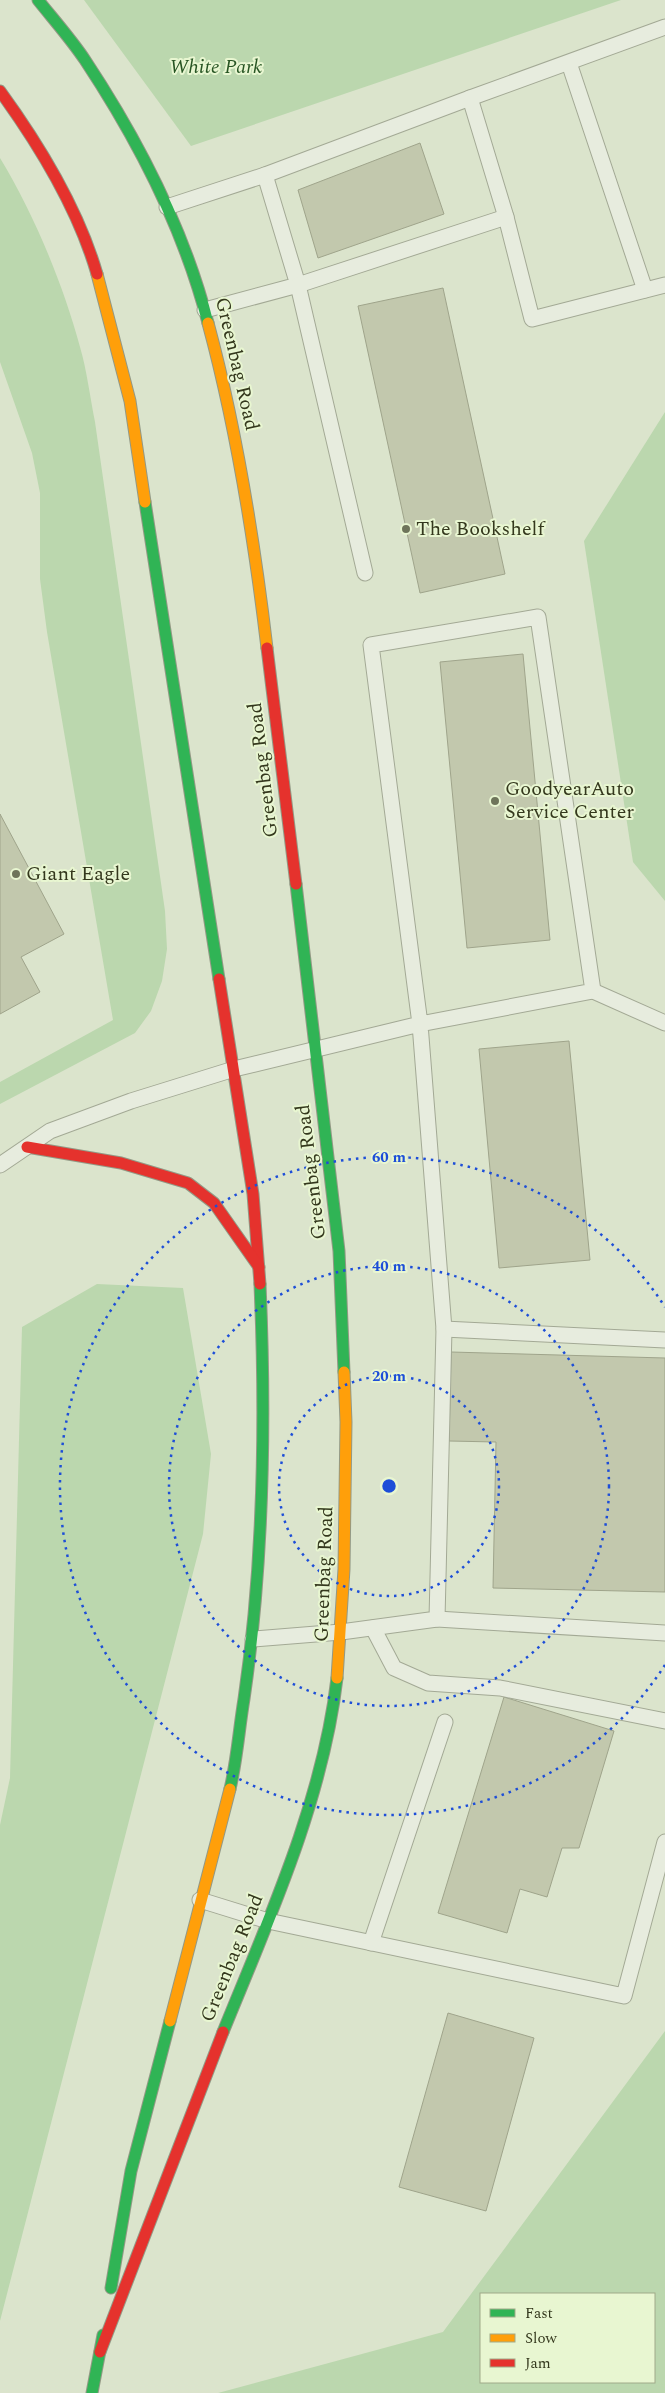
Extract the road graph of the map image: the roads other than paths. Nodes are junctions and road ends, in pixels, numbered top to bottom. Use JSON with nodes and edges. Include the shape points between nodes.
{"nodes":[{"id":1,"x":38,"y":0,"type":"edge"},
{"id":2,"x":665,"y":27,"type":"edge"},
{"id":3,"x":569,"y":62,"type":"junction"},
{"id":4,"x":0,"y":91,"type":"edge"},
{"id":5,"x":470,"y":98,"type":"junction"},
{"id":6,"x":266,"y":175,"type":"junction"},
{"id":7,"x":167,"y":207,"type":"junction"},
{"id":8,"x":506,"y":217,"type":"junction"},
{"id":9,"x":298,"y":285,"type":"junction"},
{"id":10,"x":665,"y":285,"type":"edge"},
{"id":11,"x":645,"y":290,"type":"junction"},
{"id":12,"x":205,"y":310,"type":"junction"},
{"id":13,"x":365,"y":573,"type":"dead end"},
{"id":14,"x":593,"y":991,"type":"junction"},
{"id":15,"x":665,"y":1023,"type":"edge"},
{"id":16,"x":420,"y":1024,"type":"junction"},
{"id":17,"x":316,"y":1050,"type":"junction"},
{"id":18,"x":234,"y":1069,"type":"junction"},
{"id":19,"x":27,"y":1147,"type":"junction"},
{"id":20,"x":0,"y":1165,"type":"edge"},
{"id":21,"x":259,"y":1267,"type":"junction"},
{"id":22,"x":444,"y":1329,"type":"junction"},
{"id":23,"x":665,"y":1340,"type":"edge"},
{"id":24,"x":437,"y":1619,"type":"junction"},
{"id":25,"x":373,"y":1628,"type":"junction"},
{"id":26,"x":341,"y":1632,"type":"junction"},
{"id":27,"x":665,"y":1633,"type":"edge"},
{"id":28,"x":253,"y":1639,"type":"junction"},
{"id":29,"x":665,"y":1721,"type":"edge"},
{"id":30,"x":445,"y":1722,"type":"dead end"},
{"id":31,"x":665,"y":1842,"type":"edge"},
{"id":32,"x":200,"y":1900,"type":"junction"},
{"id":33,"x":268,"y":1921,"type":"junction"},
{"id":34,"x":371,"y":1943,"type":"junction"},
{"id":35,"x":100,"y":2352,"type":"junction"},
{"id":36,"x":92,"y":2393,"type":"edge"}],
"edges":[{"from":1,"to":7,"type":"main road","name":"Greenbag Road","via":[[100,83],[130,132]]},
{"from":2,"to":3,"type":"lane"},
{"from":3,"to":5,"type":"lane"},
{"from":3,"to":11,"type":"lane"},
{"from":4,"to":18,"type":"main road","name":"Greenbag Road","via":[[35,139],[88,243],[130,401]]},
{"from":5,"to":6,"type":"lane"},
{"from":5,"to":8,"type":"lane"},
{"from":6,"to":7,"type":"lane"},
{"from":6,"to":9,"type":"lane"},
{"from":7,"to":12,"type":"main road","name":"Greenbag Road"},
{"from":8,"to":9,"type":"lane"},
{"from":8,"to":11,"type":"lane","via":[[532,319]]},
{"from":9,"to":12,"type":"lane"},
{"from":9,"to":13,"type":"lane"},
{"from":10,"to":11,"type":"lane"},
{"from":12,"to":17,"type":"main road","name":"Greenbag Road","via":[[227,392],[255,549]]},
{"from":14,"to":15,"type":"lane"},
{"from":14,"to":16,"type":"lane"},
{"from":14,"to":16,"type":"lane","via":[[538,617],[371,645]]},
{"from":16,"to":17,"type":"lane"},
{"from":16,"to":22,"type":"lane"},
{"from":17,"to":18,"type":"lane"},
{"from":17,"to":26,"type":"main road","name":"Greenbag Road","via":[[339,1251],[346,1422]]},
{"from":18,"to":19,"type":"lane","via":[[68,1124],[50,1131]]},
{"from":18,"to":21,"type":"main road","name":"Greenbag Road","via":[[253,1194]]},
{"from":19,"to":20,"type":"lane"},
{"from":19,"to":21,"type":"main road","via":[[121,1163],[188,1183],[214,1203]]},
{"from":21,"to":28,"type":"main road","name":"Greenbag Road","via":[[264,1378]]},
{"from":22,"to":23,"type":"lane"},
{"from":22,"to":24,"type":"lane"},
{"from":24,"to":25,"type":"lane"},
{"from":24,"to":27,"type":"lane"},
{"from":25,"to":26,"type":"lane"},
{"from":25,"to":29,"type":"lane","via":[[394,1668],[428,1683],[500,1688]]},
{"from":26,"to":28,"type":"lane"},
{"from":26,"to":33,"type":"main road","name":"Greenbag Road","via":[[333,1717],[314,1793]]},
{"from":28,"to":32,"type":"main road","name":"Greenbag Road","via":[[231,1783]]},
{"from":30,"to":34,"type":"lane"},
{"from":31,"to":34,"type":"lane","via":[[624,1996]]},
{"from":32,"to":33,"type":"lane"},
{"from":32,"to":35,"type":"main road","name":"Greenbag Road","via":[[131,2171]]},
{"from":33,"to":34,"type":"lane"},
{"from":33,"to":35,"type":"main road","name":"Greenbag Road"},
{"from":35,"to":36,"type":"main road","name":"Greenbag Road"}]}
